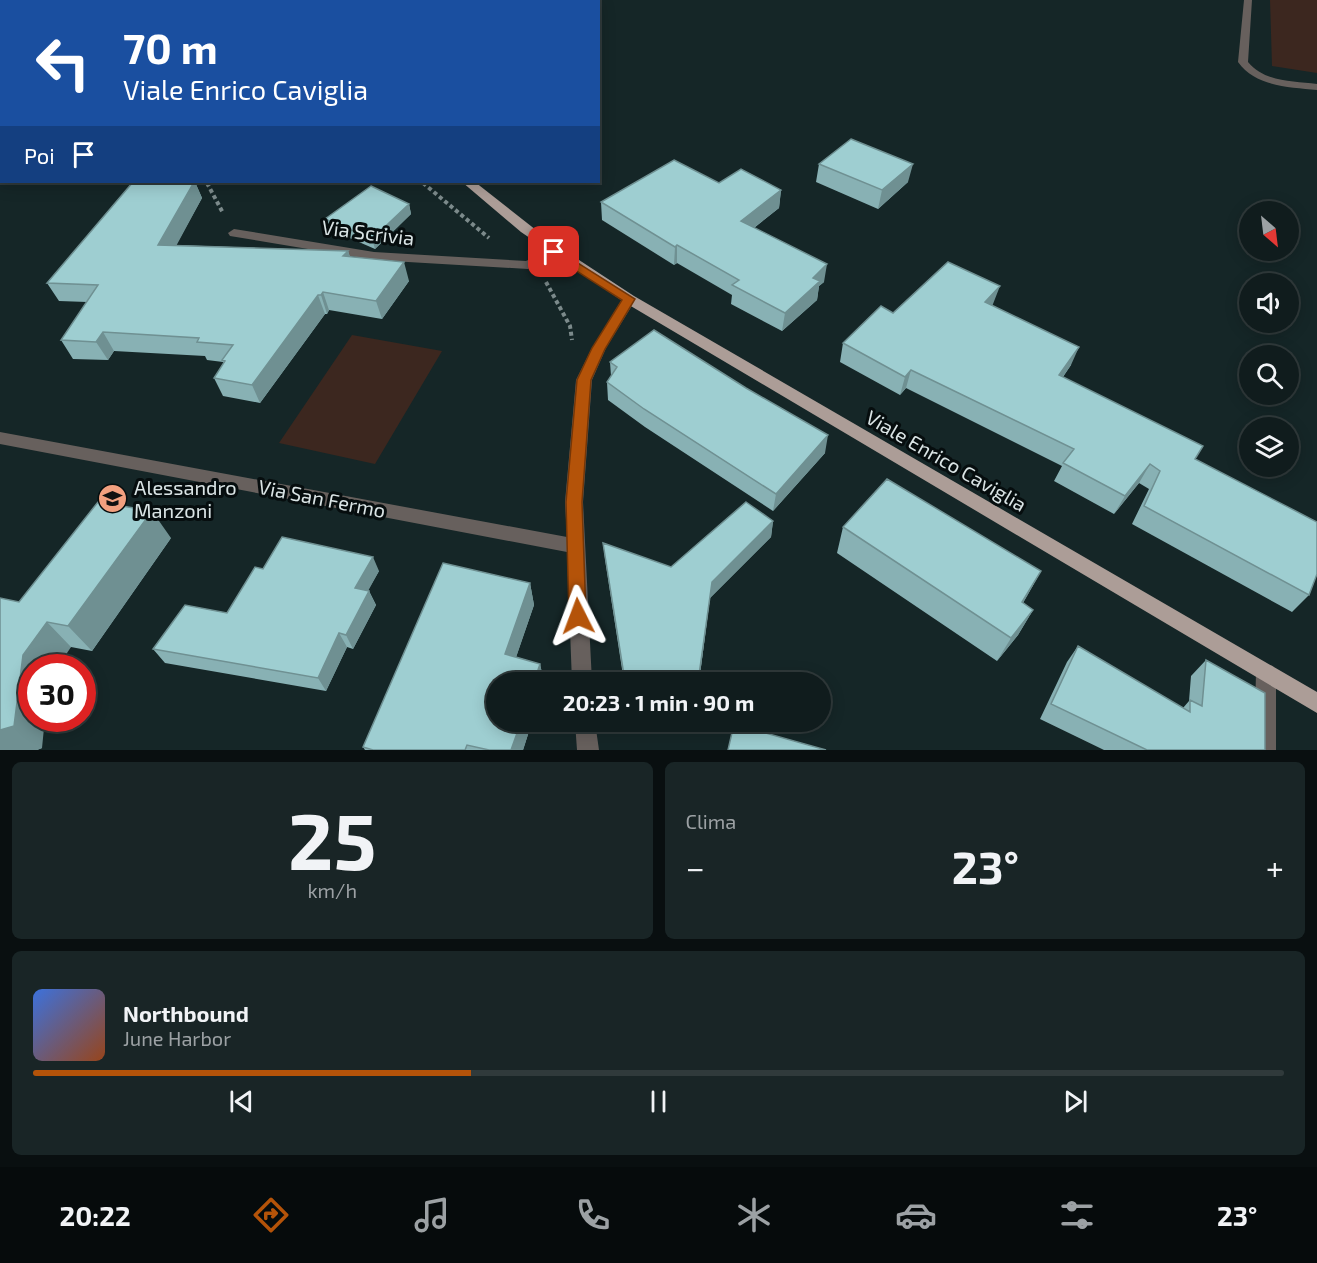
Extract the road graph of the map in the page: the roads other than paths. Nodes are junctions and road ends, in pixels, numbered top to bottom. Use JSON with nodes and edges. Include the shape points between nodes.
{"nodes":[{"id":1,"x":1248,"y":0,"type":"edge"},
{"id":2,"x":1317,"y":87,"type":"edge"},
{"id":3,"x":469,"y":183,"type":"edge"},
{"id":4,"x":234,"y":233,"type":"road end"},
{"id":5,"x":554,"y":252,"type":"junction"},
{"id":6,"x":629,"y":299,"type":"junction"},
{"id":7,"x":0,"y":438,"type":"edge"},
{"id":8,"x":574,"y":546,"type":"junction"},
{"id":9,"x":581,"y":672,"type":"edge"},
{"id":10,"x":1266,"y":674,"type":"junction"},
{"id":11,"x":1317,"y":703,"type":"edge"},
{"id":12,"x":586,"y":732,"type":"edge"},
{"id":13,"x":588,"y":750,"type":"edge"},
{"id":14,"x":1265,"y":750,"type":"edge"}],
"edges":[{"from":1,"to":2,"type":"street","via":[[1243,62],[1246,69],[1271,80]]},
{"from":3,"to":5,"type":"main road","name":"Viale Enrico Caviglia"},
{"from":4,"to":5,"type":"street","name":"Via Scrivia","via":[[374,256],[505,264],[528,265]]},
{"from":5,"to":6,"type":"main road","name":"Viale Enrico Caviglia"},
{"from":6,"to":8,"type":"street","via":[[584,380]]},
{"from":6,"to":10,"type":"main road","name":"Viale Enrico Caviglia"},
{"from":7,"to":8,"type":"street","name":"Via San Fermo"},
{"from":8,"to":9,"type":"street"},
{"from":10,"to":11,"type":"main road","name":"Viale Enrico Caviglia"},
{"from":10,"to":14,"type":"street"},
{"from":12,"to":13,"type":"street"}]}
